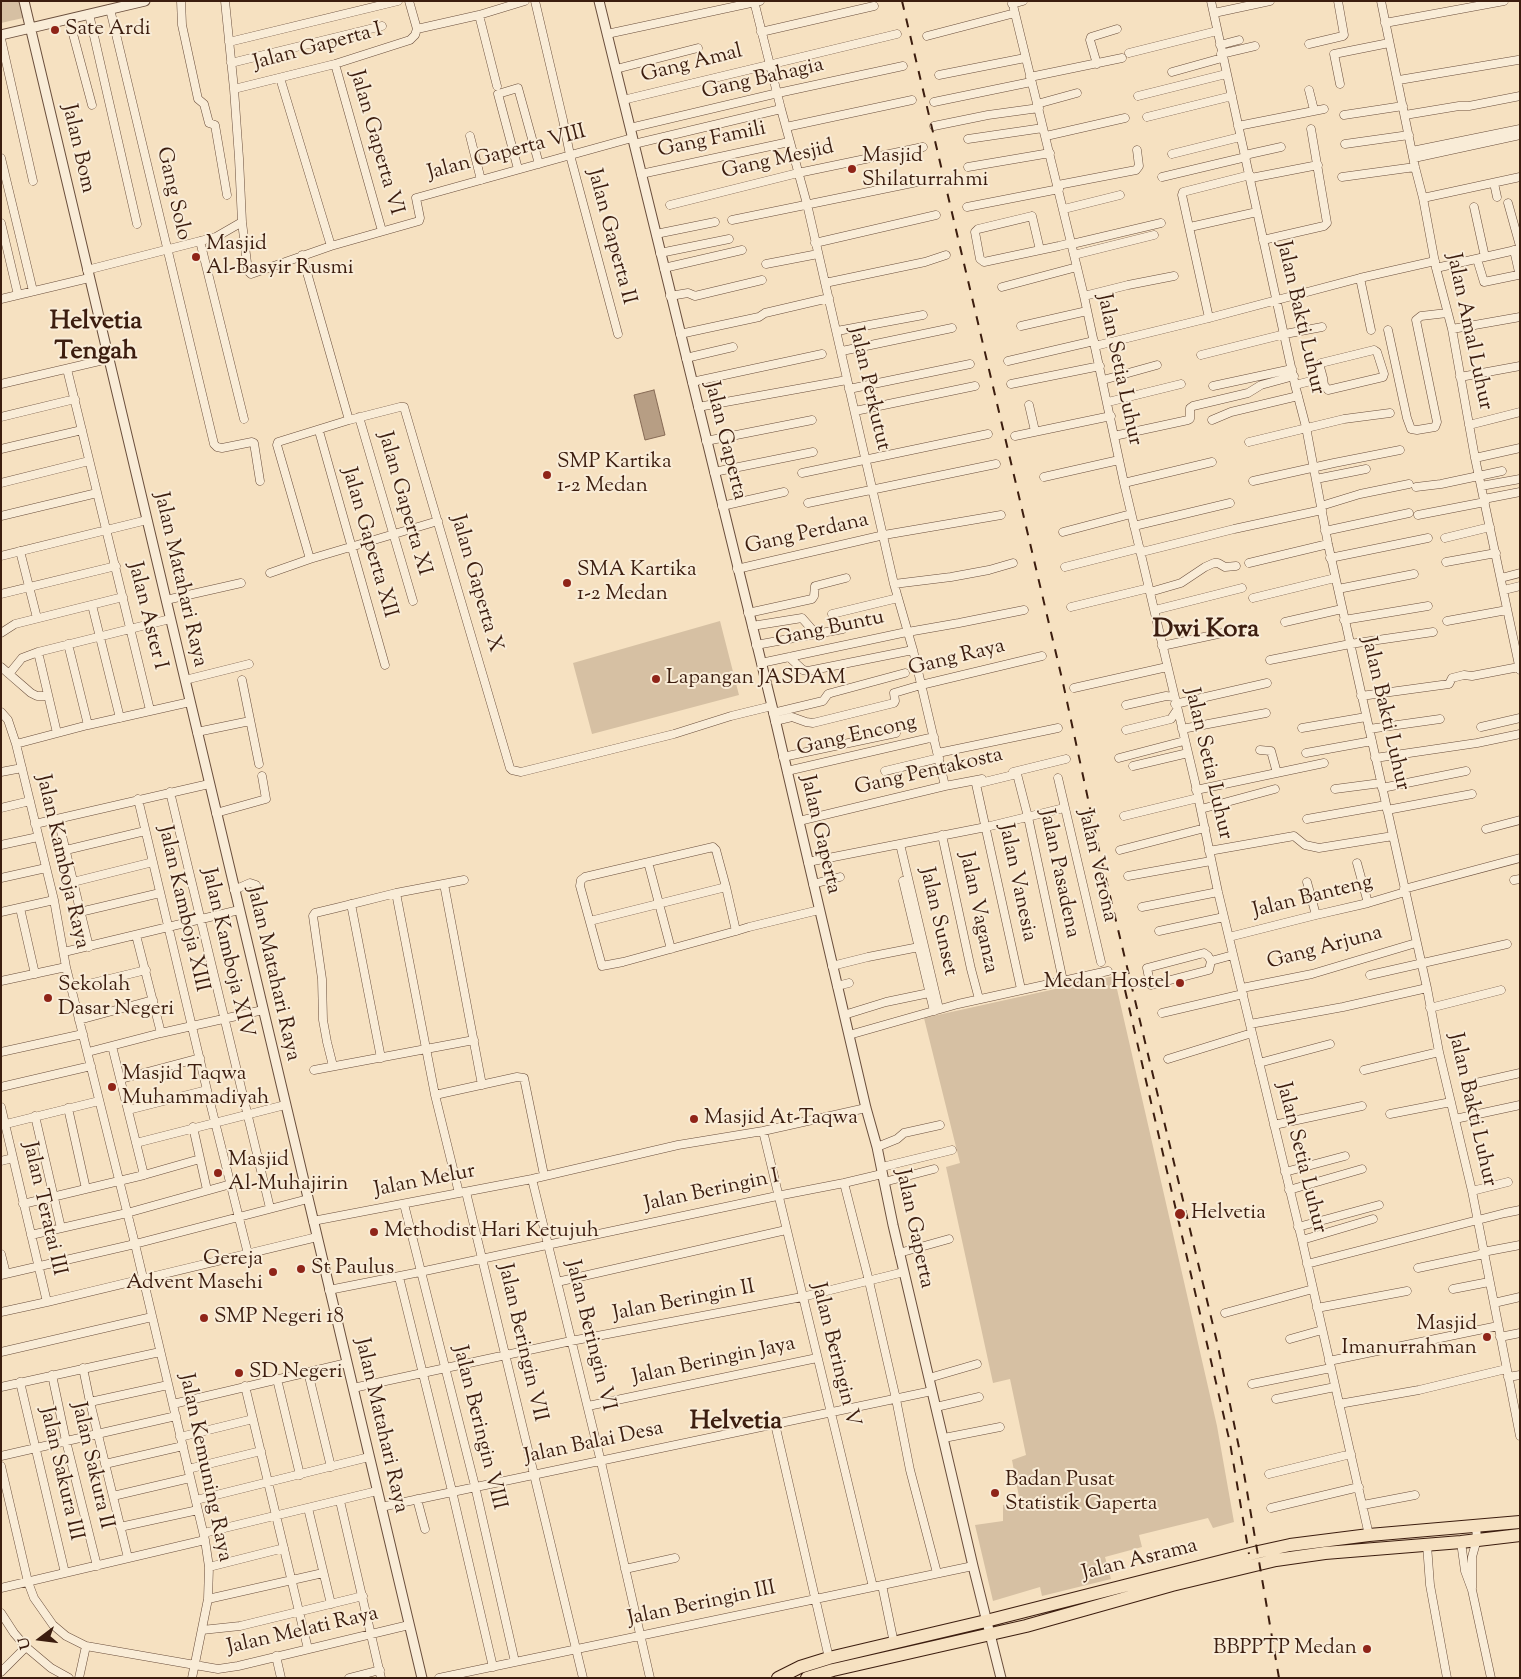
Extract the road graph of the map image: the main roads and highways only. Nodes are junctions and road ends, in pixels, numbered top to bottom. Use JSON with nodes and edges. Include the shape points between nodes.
{"nodes":[{"id":1,"x":1520,"y":1522,"type":"edge"},
{"id":2,"x":1520,"y":1535,"type":"edge"},
{"id":3,"x":832,"y":1669,"type":"edge"},
{"id":4,"x":778,"y":1678,"type":"edge"},
{"id":5,"x":807,"y":1678,"type":"edge"}],
"edges":[{"from":1,"to":3,"type":"highway","name":"Jalan Asrama","via":[[1290,1545],[894,1643]]},
{"from":2,"to":3,"type":"highway","name":"Jalan Asrama","via":[[1461,1542],[1428,1551],[1325,1553],[1276,1560],[990,1635]]},
{"from":3,"to":4,"type":"highway","name":"Jalan Asrama","via":[[800,1666]]},
{"from":3,"to":5,"type":"highway","name":"Jalan Asrama"}]}
